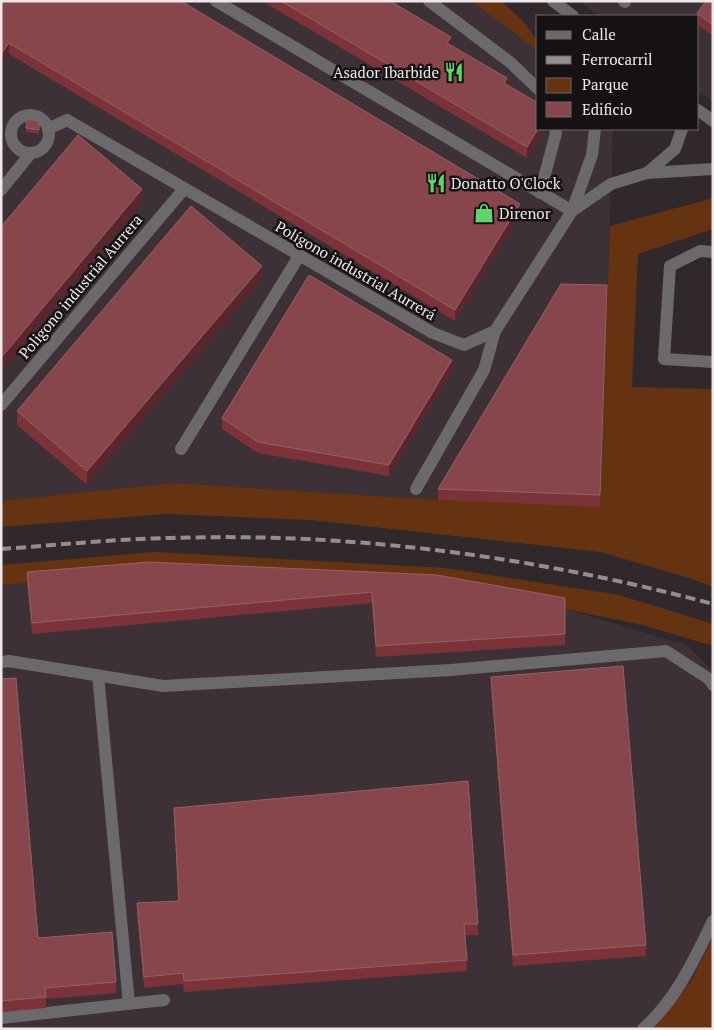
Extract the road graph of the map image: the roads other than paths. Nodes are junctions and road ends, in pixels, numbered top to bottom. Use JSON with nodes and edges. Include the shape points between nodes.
{"nodes":[{"id":1,"x":216,"y":1,"type":"edge"},
{"id":2,"x":429,"y":1,"type":"edge"},
{"id":3,"x":560,"y":7,"type":"edge"},
{"id":4,"x":572,"y":15,"type":"edge"},
{"id":5,"x":536,"y":87,"type":"edge"},
{"id":6,"x":699,"y":111,"type":"edge"},
{"id":7,"x":713,"y":121,"type":"edge"},
{"id":8,"x":48,"y":129,"type":"junction"},
{"id":9,"x":555,"y":130,"type":"edge"},
{"id":10,"x":595,"y":130,"type":"edge"},
{"id":11,"x":682,"y":130,"type":"edge"},
{"id":12,"x":6,"y":131,"type":"edge"},
{"id":13,"x":31,"y":153,"type":"junction"},
{"id":14,"x":713,"y":169,"type":"edge"},
{"id":15,"x":647,"y":173,"type":"junction"},
{"id":16,"x":184,"y":189,"type":"junction"},
{"id":17,"x":1,"y":190,"type":"edge"},
{"id":18,"x":540,"y":193,"type":"junction"},
{"id":19,"x":572,"y":211,"type":"junction"},
{"id":20,"x":713,"y":252,"type":"edge"},
{"id":21,"x":299,"y":256,"type":"junction"},
{"id":22,"x":495,"y":331,"type":"junction"},
{"id":23,"x":713,"y":362,"type":"edge"},
{"id":24,"x":1,"y":405,"type":"edge"},
{"id":25,"x":181,"y":449,"type":"dead end"},
{"id":26,"x":416,"y":489,"type":"dead end"},
{"id":27,"x":1,"y":662,"type":"edge"},
{"id":28,"x":98,"y":675,"type":"junction"},
{"id":29,"x":713,"y":685,"type":"edge"},
{"id":30,"x":713,"y":921,"type":"edge"},
{"id":31,"x":164,"y":1000,"type":"dead end"},
{"id":32,"x":129,"y":1004,"type":"junction"},
{"id":33,"x":1,"y":1018,"type":"edge"},
{"id":34,"x":643,"y":1029,"type":"edge"}],
"edges":[{"from":1,"to":18,"type":"street"},
{"from":2,"to":5,"type":"street","via":[[511,63]]},
{"from":3,"to":4,"type":"street"},
{"from":6,"to":7,"type":"street"},
{"from":8,"to":12,"type":"street","via":[[41,118],[29,115],[17,120]]},
{"from":8,"to":13,"type":"street","via":[[45,145]]},
{"from":8,"to":16,"type":"street","name":"Polígono industrial Aurrerá","via":[[68,120]]},
{"from":9,"to":18,"type":"street"},
{"from":10,"to":19,"type":"street","via":[[592,155]]},
{"from":11,"to":15,"type":"street","via":[[675,149]]},
{"from":12,"to":13,"type":"street","via":[[19,148]]},
{"from":13,"to":17,"type":"street"},
{"from":14,"to":15,"type":"street"},
{"from":15,"to":19,"type":"street","via":[[611,184]]},
{"from":16,"to":21,"type":"street","name":"Polígono industrial Aurrerá"},
{"from":16,"to":24,"type":"street","name":"Poligono industrial Aurrera"},
{"from":18,"to":19,"type":"street"},
{"from":19,"to":22,"type":"street"},
{"from":20,"to":23,"type":"street","via":[[700,251],[670,266],[664,359]]},
{"from":21,"to":22,"type":"street","name":"Polígono industrial Aurrerá","via":[[433,334],[464,345]]},
{"from":21,"to":25,"type":"street"},
{"from":22,"to":26,"type":"street","via":[[484,370]]},
{"from":27,"to":28,"type":"street"},
{"from":28,"to":29,"type":"street","via":[[163,686],[452,670],[666,651],[709,679]]},
{"from":28,"to":32,"type":"street"},
{"from":30,"to":34,"type":"street","via":[[685,977],[659,1015]]},
{"from":31,"to":32,"type":"street"},
{"from":32,"to":33,"type":"street"}]}
